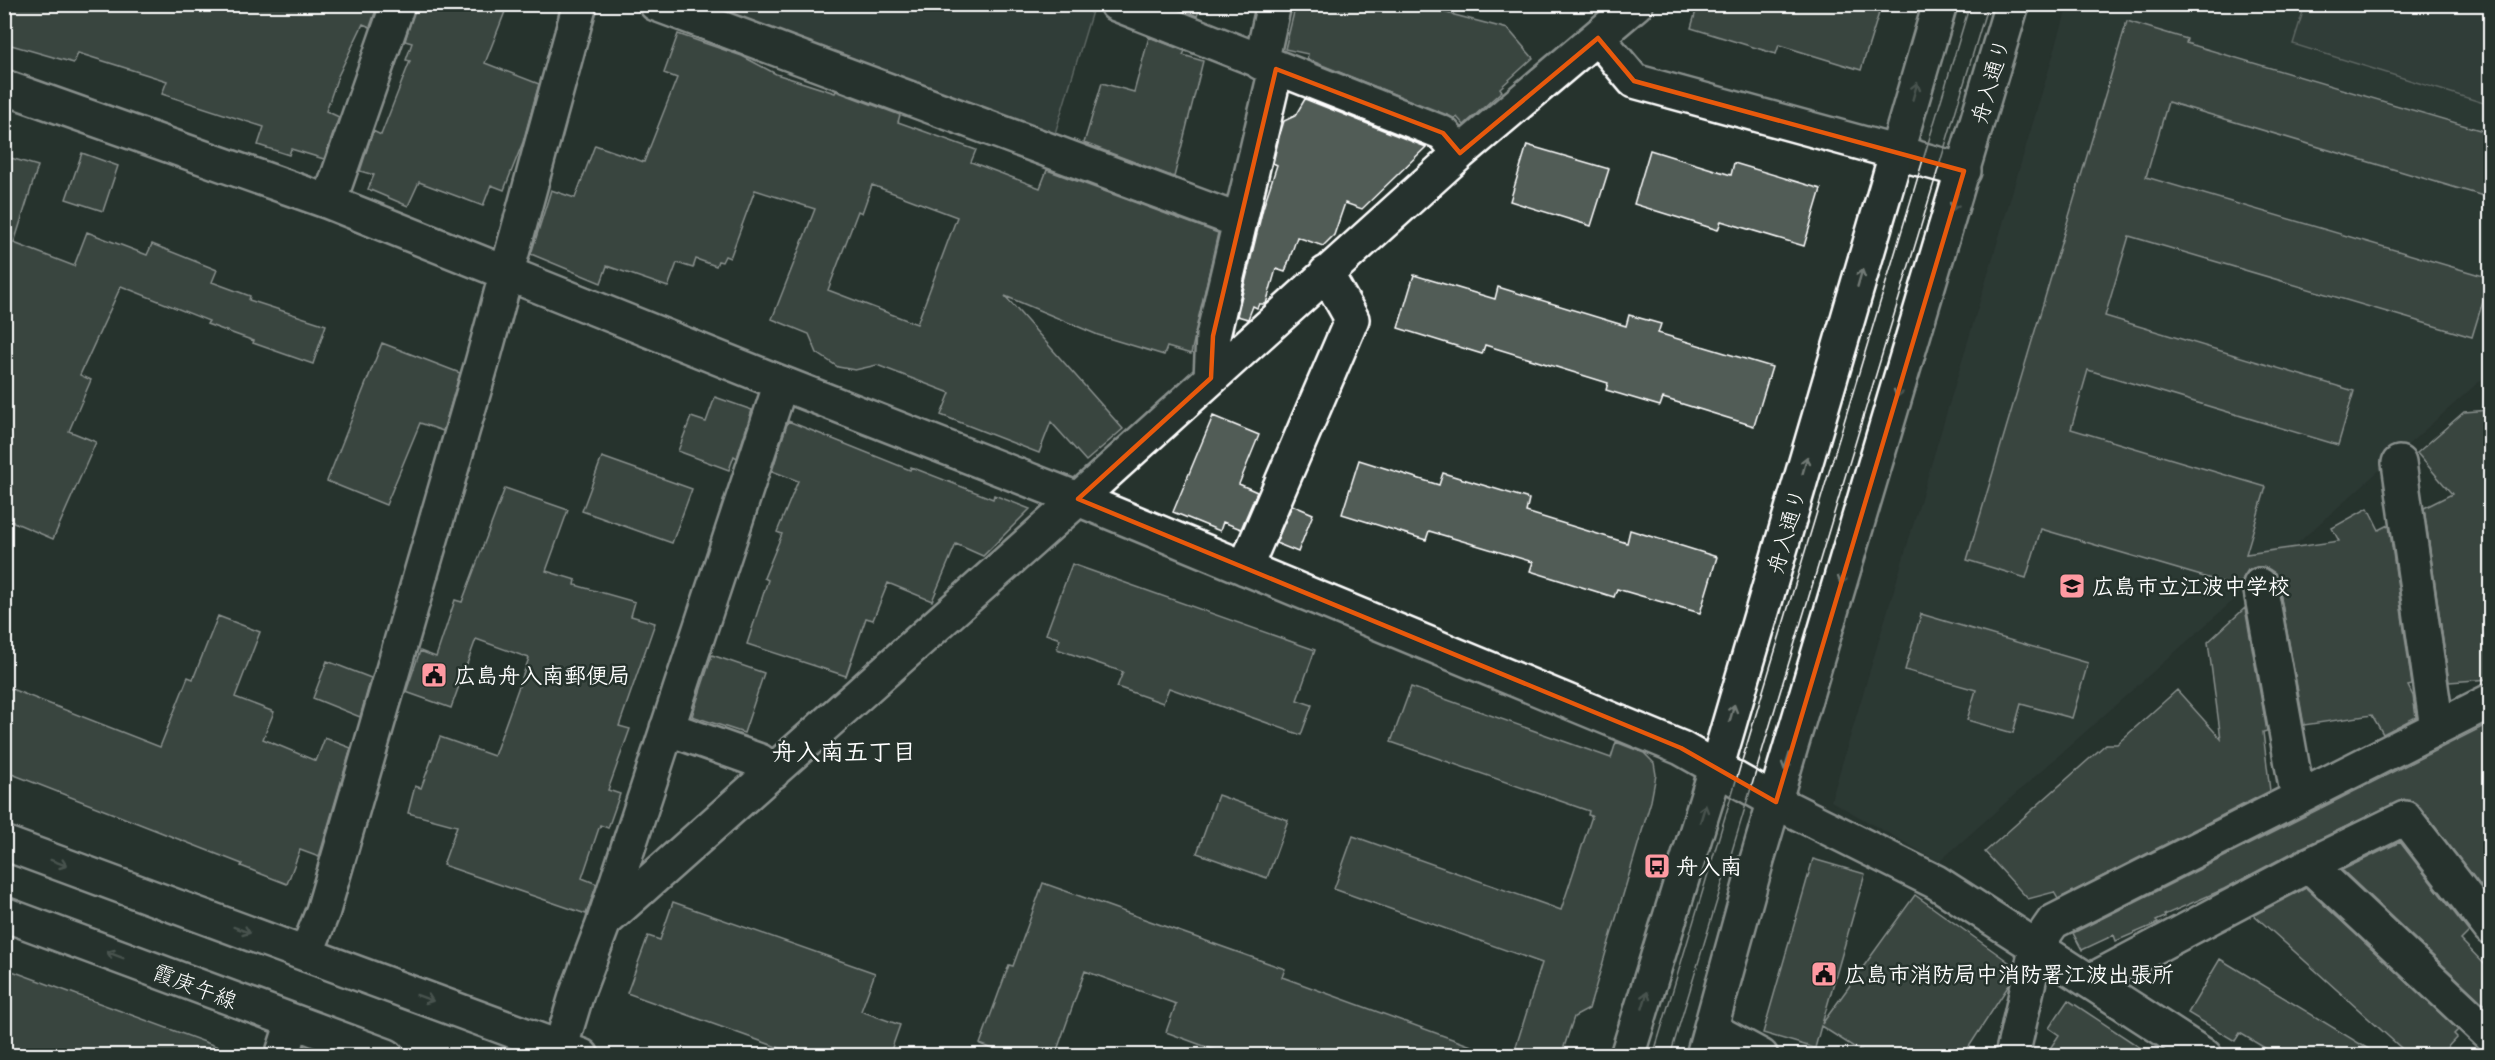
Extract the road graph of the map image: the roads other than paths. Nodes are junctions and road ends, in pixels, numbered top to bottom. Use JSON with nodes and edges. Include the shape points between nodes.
{"nodes":[{"id":1,"x":398,"y":4,"type":"edge"},
{"id":2,"x":580,"y":4,"type":"edge"},
{"id":3,"x":656,"y":4,"type":"edge"},
{"id":4,"x":1116,"y":4,"type":"edge"},
{"id":5,"x":1274,"y":4,"type":"edge"},
{"id":6,"x":1636,"y":4,"type":"edge"},
{"id":7,"x":1940,"y":4,"type":"edge"},
{"id":8,"x":2012,"y":4,"type":"edge"},
{"id":9,"x":1598,"y":38,"type":"junction"},
{"id":10,"x":1268,"y":66,"type":"junction"},
{"id":11,"x":4,"y":87,"type":"edge"},
{"id":12,"x":1460,"y":153,"type":"junction"},
{"id":13,"x":1897,"y":153,"type":"junction"},
{"id":14,"x":1964,"y":171,"type":"junction"},
{"id":15,"x":329,"y":202,"type":"junction"},
{"id":16,"x":1239,"y":221,"type":"junction"},
{"id":17,"x":1326,"y":273,"type":"junction"},
{"id":18,"x":507,"y":274,"type":"junction"},
{"id":19,"x":1211,"y":378,"type":"junction"},
{"id":20,"x":781,"y":384,"type":"junction"},
{"id":21,"x":2399,"y":463,"type":"dead end"},
{"id":22,"x":1078,"y":499,"type":"junction"},
{"id":23,"x":1245,"y":568,"type":"junction"},
{"id":24,"x":2260,"y":585,"type":"dead end"},
{"id":25,"x":2490,"y":701,"type":"edge"},
{"id":26,"x":667,"y":728,"type":"junction"},
{"id":27,"x":2438,"y":729,"type":"junction"},
{"id":28,"x":1716,"y":769,"type":"junction"},
{"id":29,"x":773,"y":772,"type":"junction"},
{"id":30,"x":2298,"y":798,"type":"junction"},
{"id":31,"x":1776,"y":802,"type":"junction"},
{"id":32,"x":4,"y":843,"type":"edge"},
{"id":33,"x":2309,"y":865,"type":"junction"},
{"id":34,"x":4,"y":914,"type":"edge"},
{"id":35,"x":604,"y":922,"type":"junction"},
{"id":36,"x":2490,"y":928,"type":"edge"},
{"id":37,"x":2037,"y":945,"type":"junction"},
{"id":38,"x":306,"y":954,"type":"junction"},
{"id":39,"x":2092,"y":980,"type":"junction"},
{"id":40,"x":292,"y":1022,"type":"junction"},
{"id":41,"x":2490,"y":1035,"type":"edge"},
{"id":42,"x":1707,"y":1042,"type":"edge"},
{"id":43,"x":2490,"y":1051,"type":"edge"},
{"id":44,"x":567,"y":1053,"type":"edge"},
{"id":45,"x":282,"y":1056,"type":"edge"},
{"id":46,"x":387,"y":1056,"type":"edge"},
{"id":47,"x":1628,"y":1056,"type":"edge"},
{"id":48,"x":1761,"y":1056,"type":"edge"},
{"id":49,"x":2012,"y":1056,"type":"edge"},
{"id":50,"x":2205,"y":1056,"type":"edge"},
{"id":51,"x":2488,"y":1056,"type":"edge"}],
"edges":[{"from":1,"to":15,"type":"street"},
{"from":2,"to":18,"type":"street"},
{"from":3,"to":16,"type":"street"},
{"from":4,"to":10,"type":"street"},
{"from":5,"to":10,"type":"street"},
{"from":6,"to":9,"type":"street"},
{"from":13,"to":7,"type":"street","name":"舟入通り","one_way":true},
{"from":8,"to":14,"type":"street","name":"舟入通り"},
{"from":9,"to":12,"type":"street"},
{"from":9,"to":13,"type":"street","via":[[1634,81]]},
{"from":10,"to":12,"type":"street","via":[[1443,133]]},
{"from":10,"to":16,"type":"street"},
{"from":11,"to":15,"type":"street"},
{"from":12,"to":17,"type":"street"},
{"from":13,"to":14,"type":"street"},
{"from":28,"to":13,"type":"street","name":"舟入通り","one_way":true},
{"from":14,"to":31,"type":"street","name":"舟入通り","one_way":true},
{"from":15,"to":18,"type":"street"},
{"from":16,"to":19,"type":"street","via":[[1213,336]]},
{"from":17,"to":19,"type":"street"},
{"from":17,"to":23,"type":"street","via":[[1352,319]]},
{"from":18,"to":20,"type":"street"},
{"from":18,"to":38,"type":"street","via":[[323,911]]},
{"from":19,"to":22,"type":"street"},
{"from":20,"to":22,"type":"street"},
{"from":20,"to":26,"type":"street"},
{"from":21,"to":27,"type":"street"},
{"from":22,"to":23,"type":"street"},
{"from":22,"to":29,"type":"street"},
{"from":23,"to":28,"type":"street","via":[[1681,748]]},
{"from":24,"to":30,"type":"street"},
{"from":25,"to":27,"type":"street"},
{"from":26,"to":29,"type":"street","via":[[760,761]]},
{"from":26,"to":35,"type":"street"},
{"from":27,"to":30,"type":"street"},
{"from":28,"to":31,"type":"street"},
{"from":47,"to":28,"type":"street","name":"舟入通り","one_way":true},
{"from":29,"to":35,"type":"street"},
{"from":30,"to":37,"type":"street","via":[[2053,921]]},
{"from":31,"to":37,"type":"street","via":[[1936,882]]},
{"from":31,"to":42,"type":"street","name":"舟入通り"},
{"from":32,"to":38,"type":"street","one_way":true},
{"from":33,"to":36,"type":"street","via":[[2405,818]]},
{"from":33,"to":39,"type":"street"},
{"from":33,"to":41,"type":"street"},
{"from":40,"to":34,"type":"street","name":"霞庚午線","one_way":true},
{"from":35,"to":44,"type":"street","via":[[577,993]]},
{"from":37,"to":39,"type":"street"},
{"from":37,"to":49,"type":"street"},
{"from":38,"to":44,"type":"street","one_way":true},
{"from":39,"to":50,"type":"street"},
{"from":40,"to":45,"type":"street"},
{"from":40,"to":46,"type":"street","name":"霞庚午線"},
{"from":42,"to":48,"type":"street"},
{"from":43,"to":51,"type":"street"}]}
